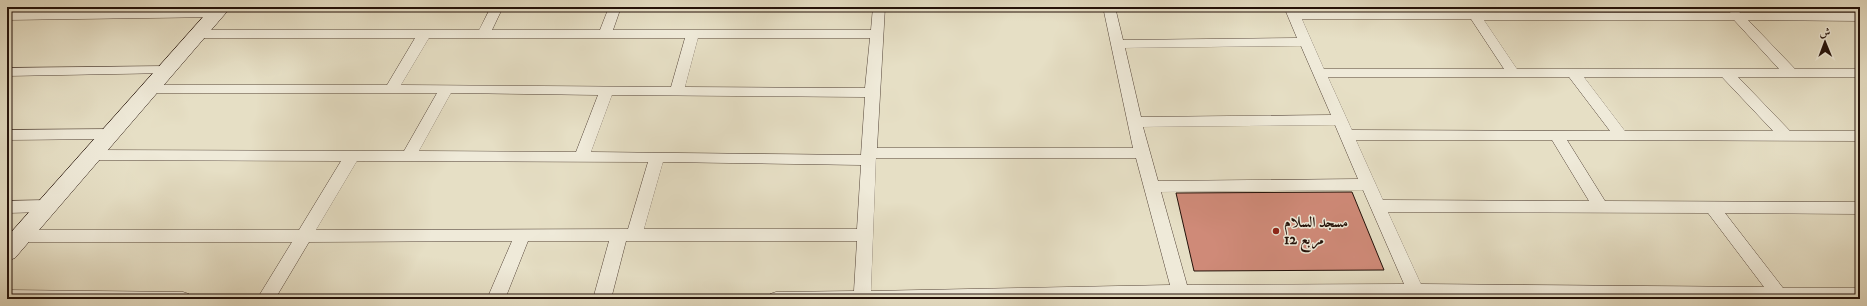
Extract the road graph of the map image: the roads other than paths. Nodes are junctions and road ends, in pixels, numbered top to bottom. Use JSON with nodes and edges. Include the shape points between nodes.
{"nodes":[{"id":1,"x":497,"y":7,"type":"edge"},
{"id":2,"x":615,"y":7,"type":"edge"},
{"id":3,"x":879,"y":7,"type":"edge"},
{"id":4,"x":1109,"y":7,"type":"edge"},
{"id":5,"x":1728,"y":7,"type":"edge"},
{"id":6,"x":62,"y":11,"type":"edge"},
{"id":7,"x":134,"y":11,"type":"edge"},
{"id":8,"x":218,"y":11,"type":"edge"},
{"id":9,"x":1292,"y":11,"type":"edge"},
{"id":10,"x":1472,"y":11,"type":"edge"},
{"id":11,"x":7,"y":16,"type":"edge"},
{"id":12,"x":1738,"y":17,"type":"junction"},
{"id":13,"x":1860,"y":17,"type":"edge"},
{"id":14,"x":425,"y":33,"type":"junction"},
{"id":15,"x":198,"y":34,"type":"junction"},
{"id":16,"x":484,"y":34,"type":"junction"},
{"id":17,"x":605,"y":34,"type":"junction"},
{"id":18,"x":693,"y":34,"type":"junction"},
{"id":19,"x":875,"y":34,"type":"junction"},
{"id":20,"x":1305,"y":42,"type":"junction"},
{"id":21,"x":1118,"y":44,"type":"junction"},
{"id":22,"x":166,"y":70,"type":"junction"},
{"id":23,"x":7,"y":72,"type":"edge"},
{"id":24,"x":1319,"y":73,"type":"junction"},
{"id":25,"x":1726,"y":73,"type":"junction"},
{"id":26,"x":1860,"y":73,"type":"edge"},
{"id":27,"x":1514,"y":74,"type":"junction"},
{"id":28,"x":1574,"y":74,"type":"junction"},
{"id":29,"x":1792,"y":74,"type":"junction"},
{"id":30,"x":150,"y":89,"type":"junction"},
{"id":31,"x":391,"y":89,"type":"junction"},
{"id":32,"x":447,"y":89,"type":"junction"},
{"id":33,"x":606,"y":91,"type":"junction"},
{"id":34,"x":677,"y":91,"type":"junction"},
{"id":35,"x":872,"y":93,"type":"junction"},
{"id":36,"x":1340,"y":120,"type":"junction"},
{"id":37,"x":1136,"y":122,"type":"junction"},
{"id":38,"x":110,"y":134,"type":"junction"},
{"id":39,"x":1556,"y":134,"type":"junction"},
{"id":40,"x":7,"y":135,"type":"edge"},
{"id":41,"x":1346,"y":135,"type":"junction"},
{"id":42,"x":1621,"y":135,"type":"junction"},
{"id":43,"x":1785,"y":135,"type":"junction"},
{"id":44,"x":1858,"y":138,"type":"edge"},
{"id":45,"x":1142,"y":153,"type":"junction"},
{"id":46,"x":92,"y":155,"type":"junction"},
{"id":47,"x":352,"y":156,"type":"junction"},
{"id":48,"x":409,"y":156,"type":"junction"},
{"id":49,"x":582,"y":156,"type":"junction"},
{"id":50,"x":868,"y":156,"type":"junction"},
{"id":51,"x":657,"y":157,"type":"junction"},
{"id":52,"x":1368,"y":184,"type":"junction"},
{"id":53,"x":1151,"y":187,"type":"junction"},
{"id":54,"x":47,"y":206,"type":"junction"},
{"id":55,"x":1378,"y":206,"type":"junction"},
{"id":56,"x":1600,"y":206,"type":"junction"},
{"id":57,"x":7,"y":207,"type":"edge"},
{"id":58,"x":1712,"y":207,"type":"junction"},
{"id":59,"x":1858,"y":210,"type":"edge"},
{"id":60,"x":627,"y":234,"type":"junction"},
{"id":61,"x":304,"y":235,"type":"junction"},
{"id":62,"x":523,"y":235,"type":"junction"},
{"id":63,"x":866,"y":235,"type":"junction"},
{"id":64,"x":21,"y":236,"type":"junction"},
{"id":65,"x":7,"y":252,"type":"edge"},
{"id":66,"x":1417,"y":295,"type":"edge"},
{"id":67,"x":1779,"y":295,"type":"junction"},
{"id":68,"x":1860,"y":295,"type":"edge"},
{"id":69,"x":1181,"y":296,"type":"edge"},
{"id":70,"x":1656,"y":296,"type":"edge"},
{"id":71,"x":7,"y":297,"type":"edge"},
{"id":72,"x":862,"y":298,"type":"edge"},
{"id":73,"x":883,"y":298,"type":"edge"},
{"id":74,"x":183,"y":299,"type":"edge"},
{"id":75,"x":266,"y":299,"type":"edge"},
{"id":76,"x":496,"y":299,"type":"edge"},
{"id":77,"x":602,"y":299,"type":"edge"},
{"id":78,"x":776,"y":299,"type":"edge"}],
"edges":[{"from":1,"to":16,"type":"street"},
{"from":2,"to":17,"type":"street"},
{"from":3,"to":19,"type":"street"},
{"from":4,"to":21,"type":"street"},
{"from":5,"to":12,"type":"street"},
{"from":6,"to":7,"type":"street"},
{"from":6,"to":11,"type":"street"},
{"from":7,"to":8,"type":"street"},
{"from":8,"to":15,"type":"street"},
{"from":9,"to":10,"type":"street"},
{"from":9,"to":20,"type":"street"},
{"from":10,"to":12,"type":"street"},
{"from":10,"to":27,"type":"street"},
{"from":12,"to":13,"type":"street"},
{"from":12,"to":29,"type":"street"},
{"from":14,"to":15,"type":"street"},
{"from":14,"to":16,"type":"street"},
{"from":14,"to":31,"type":"street"},
{"from":15,"to":22,"type":"street"},
{"from":16,"to":17,"type":"street"},
{"from":17,"to":18,"type":"street"},
{"from":18,"to":19,"type":"street"},
{"from":18,"to":34,"type":"street"},
{"from":19,"to":35,"type":"street"},
{"from":20,"to":21,"type":"street"},
{"from":20,"to":24,"type":"street"},
{"from":21,"to":37,"type":"street"},
{"from":22,"to":23,"type":"street"},
{"from":22,"to":30,"type":"street"},
{"from":24,"to":27,"type":"street"},
{"from":24,"to":36,"type":"street"},
{"from":25,"to":28,"type":"street"},
{"from":25,"to":29,"type":"street"},
{"from":25,"to":43,"type":"street"},
{"from":26,"to":29,"type":"street"},
{"from":27,"to":28,"type":"street"},
{"from":28,"to":42,"type":"street"},
{"from":30,"to":31,"type":"street"},
{"from":30,"to":38,"type":"street"},
{"from":31,"to":32,"type":"street"},
{"from":32,"to":33,"type":"street"},
{"from":32,"to":48,"type":"street"},
{"from":33,"to":34,"type":"street"},
{"from":33,"to":49,"type":"street"},
{"from":34,"to":35,"type":"street"},
{"from":35,"to":50,"type":"street"},
{"from":36,"to":37,"type":"street"},
{"from":36,"to":41,"type":"street"},
{"from":37,"to":45,"type":"street"},
{"from":38,"to":40,"type":"street"},
{"from":38,"to":46,"type":"street"},
{"from":39,"to":41,"type":"street"},
{"from":39,"to":42,"type":"street"},
{"from":39,"to":56,"type":"street"},
{"from":41,"to":52,"type":"street"},
{"from":42,"to":43,"type":"street"},
{"from":43,"to":44,"type":"street"},
{"from":45,"to":50,"type":"street"},
{"from":45,"to":53,"type":"street"},
{"from":46,"to":47,"type":"street"},
{"from":46,"to":54,"type":"street"},
{"from":47,"to":48,"type":"street"},
{"from":47,"to":61,"type":"street"},
{"from":48,"to":49,"type":"street"},
{"from":49,"to":51,"type":"street"},
{"from":50,"to":51,"type":"street"},
{"from":50,"to":63,"type":"street"},
{"from":51,"to":60,"type":"street"},
{"from":52,"to":53,"type":"street"},
{"from":52,"to":55,"type":"street"},
{"from":53,"to":69,"type":"street"},
{"from":54,"to":57,"type":"street"},
{"from":54,"to":64,"type":"street"},
{"from":55,"to":56,"type":"street"},
{"from":55,"to":66,"type":"street"},
{"from":56,"to":58,"type":"street"},
{"from":58,"to":59,"type":"street"},
{"from":58,"to":67,"type":"street"},
{"from":60,"to":62,"type":"street"},
{"from":60,"to":63,"type":"street"},
{"from":60,"to":77,"type":"street"},
{"from":61,"to":62,"type":"street"},
{"from":61,"to":64,"type":"street"},
{"from":61,"to":75,"type":"street"},
{"from":62,"to":76,"type":"street"},
{"from":63,"to":72,"type":"street"},
{"from":64,"to":65,"type":"street"},
{"from":66,"to":69,"type":"street"},
{"from":66,"to":70,"type":"street"},
{"from":67,"to":68,"type":"street"},
{"from":67,"to":70,"type":"street"},
{"from":69,"to":73,"type":"street"},
{"from":71,"to":74,"type":"street"},
{"from":72,"to":73,"type":"street"},
{"from":72,"to":78,"type":"street"}]}
